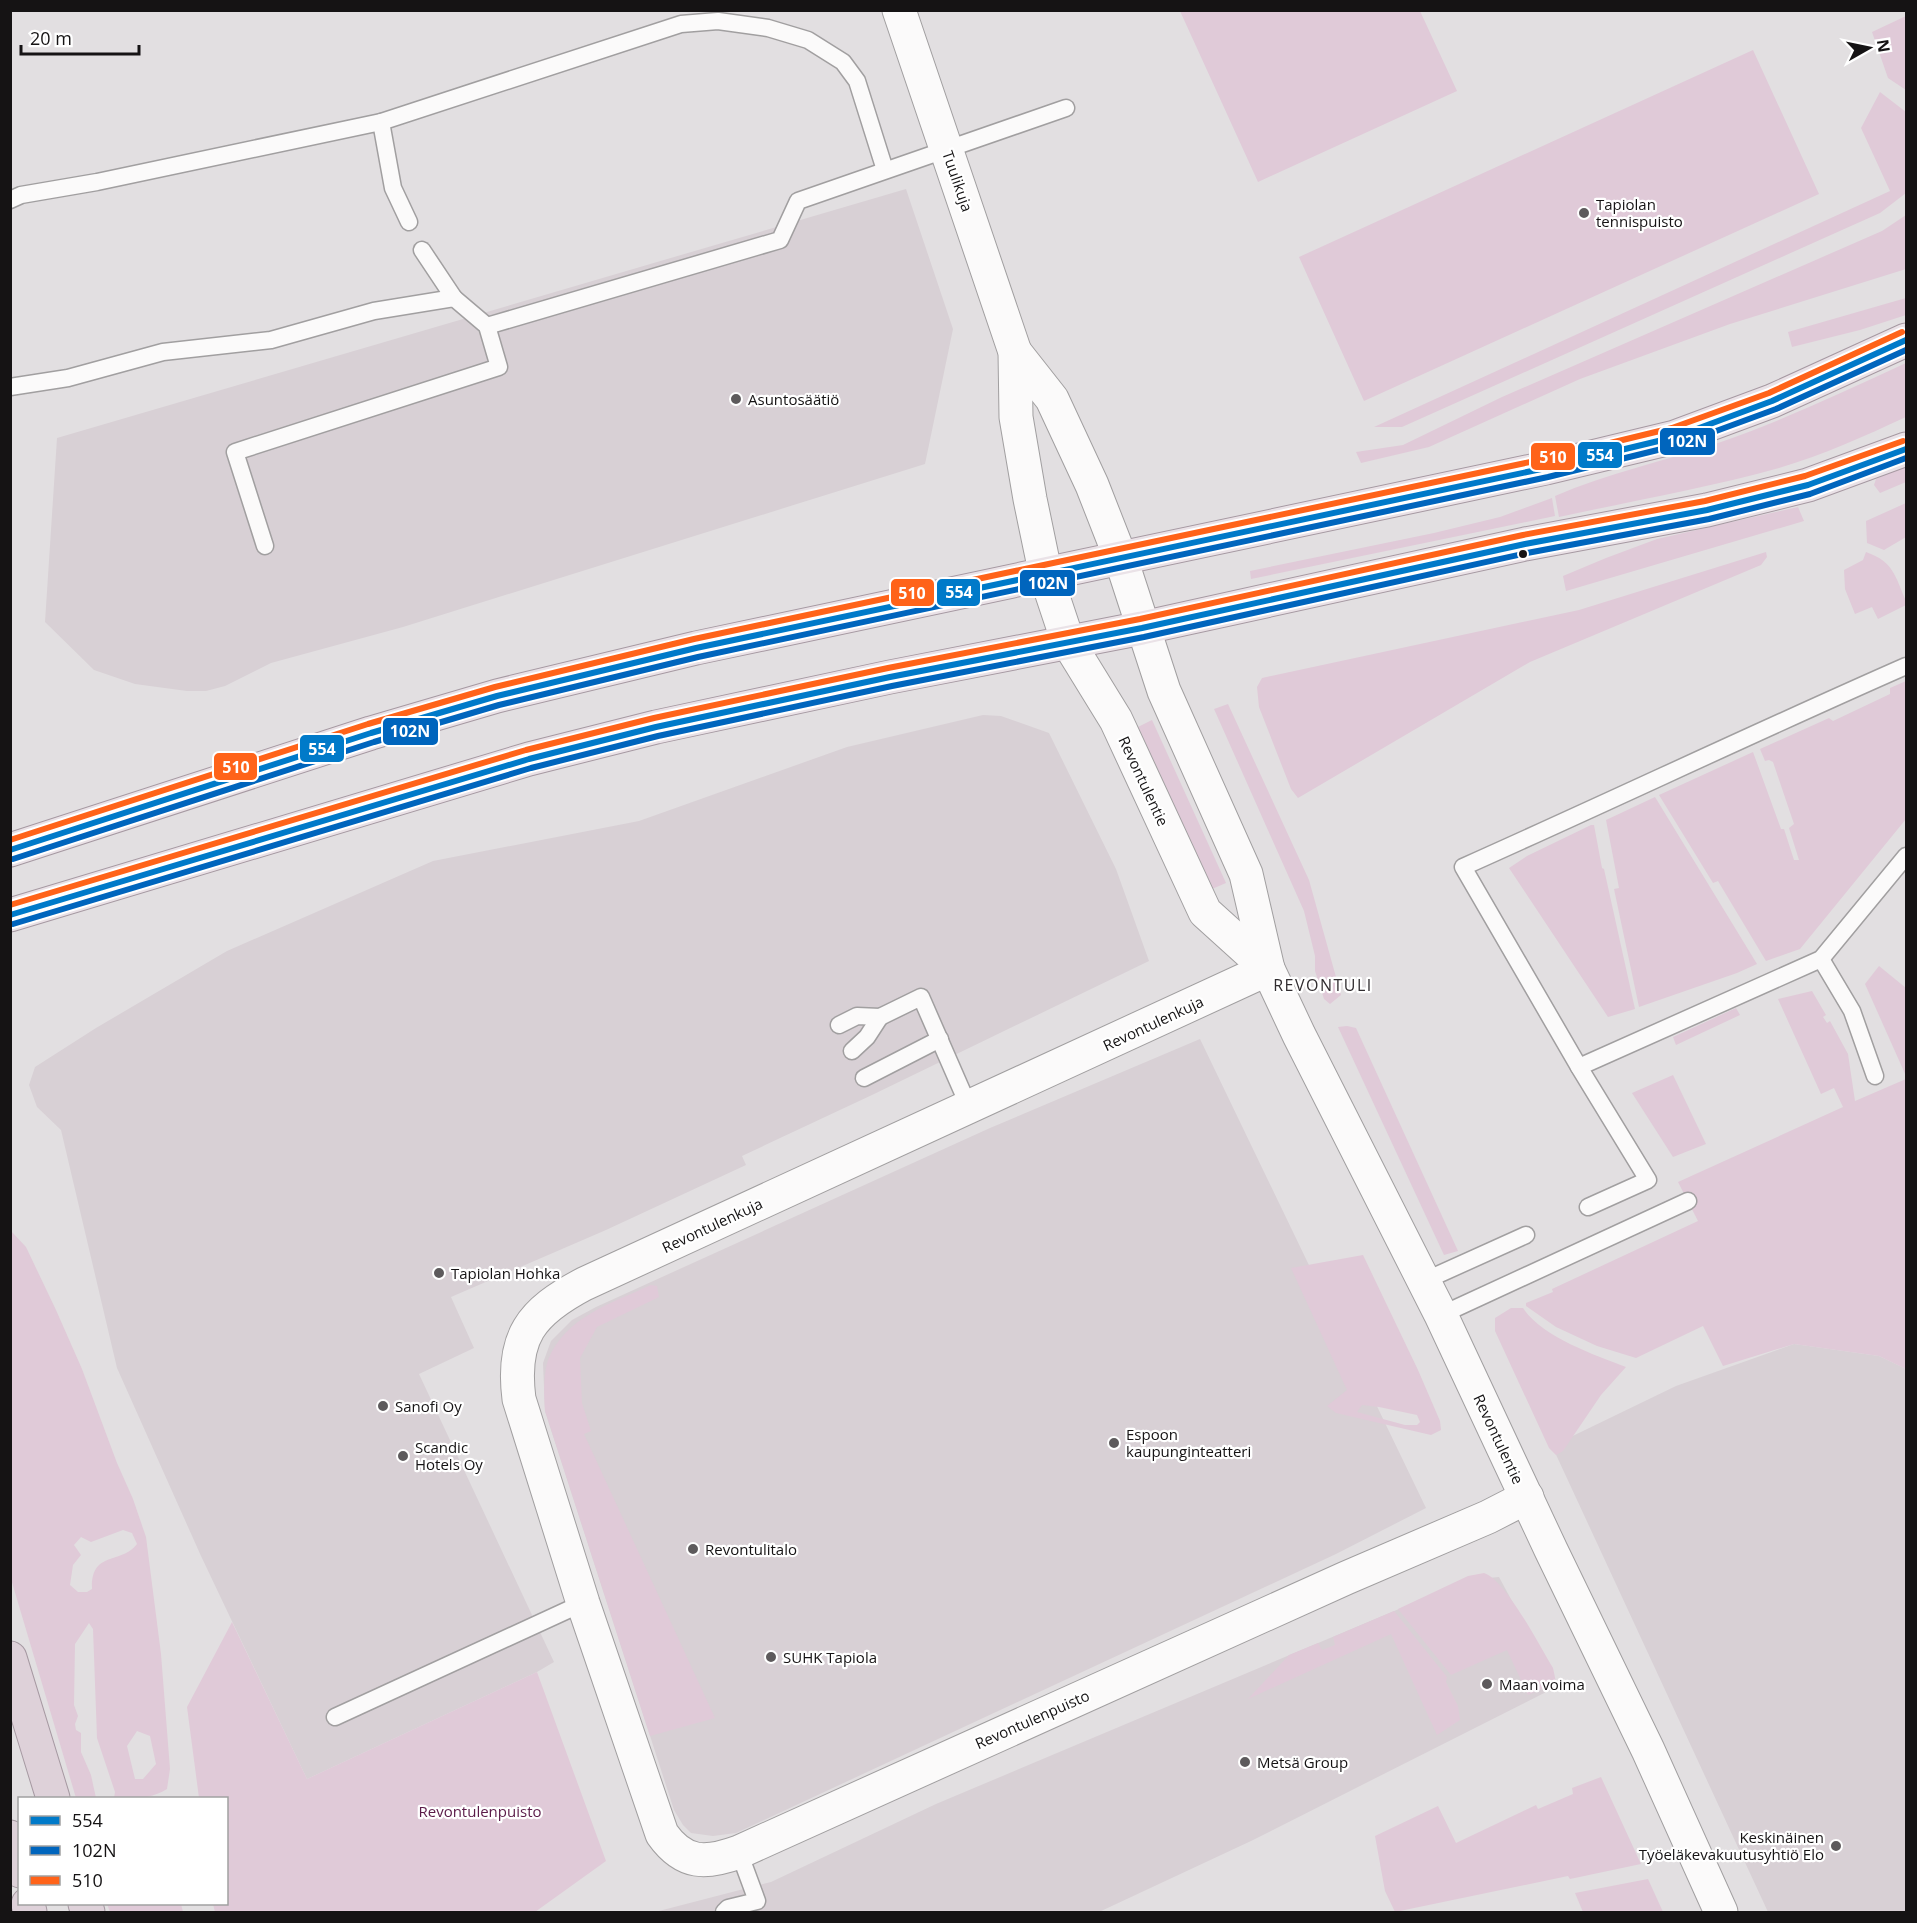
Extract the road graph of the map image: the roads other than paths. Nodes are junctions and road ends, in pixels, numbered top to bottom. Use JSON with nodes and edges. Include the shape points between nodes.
{"nodes":[{"id":1,"x":899,"y":10,"type":"edge"},
{"id":2,"x":1066,"y":108,"type":"dead end"},
{"id":3,"x":381,"y":122,"type":"junction"},
{"id":4,"x":947,"y":150,"type":"junction"},
{"id":5,"x":885,"y":170,"type":"junction"},
{"id":6,"x":10,"y":200,"type":"edge"},
{"id":7,"x":409,"y":222,"type":"dead end"},
{"id":8,"x":422,"y":250,"type":"dead end"},
{"id":9,"x":454,"y":298,"type":"junction"},
{"id":10,"x":487,"y":326,"type":"junction"},
{"id":11,"x":1906,"y":340,"type":"edge"},
{"id":12,"x":1015,"y":352,"type":"junction"},
{"id":13,"x":10,"y":387,"type":"edge"},
{"id":14,"x":1906,"y":449,"type":"edge"},
{"id":15,"x":265,"y":546,"type":"dead end"},
{"id":16,"x":1121,"y":559,"type":"junction"},
{"id":17,"x":1046,"y":576,"type":"junction"},
{"id":18,"x":1142,"y":628,"type":"junction"},
{"id":19,"x":1068,"y":642,"type":"junction"},
{"id":20,"x":1906,"y":666,"type":"edge"},
{"id":21,"x":10,"y":850,"type":"edge"},
{"id":22,"x":1906,"y":856,"type":"edge"},
{"id":23,"x":10,"y":915,"type":"edge"},
{"id":24,"x":1821,"y":959,"type":"junction"},
{"id":25,"x":1268,"y":969,"type":"junction"},
{"id":26,"x":880,"y":1017,"type":"junction"},
{"id":27,"x":839,"y":1025,"type":"dead end"},
{"id":28,"x":940,"y":1039,"type":"junction"},
{"id":29,"x":852,"y":1051,"type":"dead end"},
{"id":30,"x":1579,"y":1067,"type":"junction"},
{"id":31,"x":1875,"y":1076,"type":"dead end"},
{"id":32,"x":864,"y":1078,"type":"dead end"},
{"id":33,"x":969,"y":1107,"type":"junction"},
{"id":34,"x":1688,"y":1201,"type":"dead end"},
{"id":35,"x":1588,"y":1207,"type":"dead end"},
{"id":36,"x":1526,"y":1235,"type":"dead end"},
{"id":37,"x":1424,"y":1281,"type":"junction"},
{"id":38,"x":1441,"y":1315,"type":"junction"},
{"id":39,"x":1527,"y":1497,"type":"junction"},
{"id":40,"x":583,"y":1604,"type":"junction"},
{"id":41,"x":10,"y":1658,"type":"edge"},
{"id":42,"x":620,"y":1709,"type":"joint"},
{"id":43,"x":335,"y":1717,"type":"dead end"},
{"id":44,"x":53,"y":1797,"type":"edge"},
{"id":45,"x":10,"y":1837,"type":"edge"},
{"id":46,"x":739,"y":1852,"type":"junction"},
{"id":47,"x":18,"y":1864,"type":"edge"},
{"id":48,"x":724,"y":1912,"type":"edge"},
{"id":49,"x":1721,"y":1912,"type":"edge"}],
"edges":[{"from":1,"to":4,"type":"street","name":"Tuulikuja"},
{"from":2,"to":4,"type":"lane"},
{"from":3,"to":5,"type":"lane","via":[[681,24],[718,21],[768,28],[808,40],[843,62],[857,81]]},
{"from":3,"to":6,"type":"lane"},
{"from":3,"to":7,"type":"lane","via":[[393,188]]},
{"from":4,"to":5,"type":"lane"},
{"from":4,"to":12,"type":"street","name":"Tuulikuja"},
{"from":5,"to":10,"type":"lane","via":[[798,201],[780,240]]},
{"from":8,"to":9,"type":"lane"},
{"from":9,"to":10,"type":"lane"},
{"from":9,"to":13,"type":"lane","via":[[374,311],[271,340],[163,352],[68,378]]},
{"from":10,"to":15,"type":"lane","via":[[499,367],[235,452]]},
{"from":11,"to":16,"type":"main road","via":[[1772,401],[1675,437]]},
{"from":12,"to":16,"type":"street","name":"Tuulikuja","via":[[1052,399]]},
{"from":12,"to":17,"type":"street","name":"Tuulikuja","via":[[1016,417]]},
{"from":14,"to":18,"type":"main road","via":[[1808,485],[1707,510],[1514,547]]},
{"from":16,"to":17,"type":"main road"},
{"from":16,"to":18,"type":"street","name":"Revontulentie"},
{"from":17,"to":19,"type":"street","name":"Revontulentie"},
{"from":17,"to":21,"type":"main road","via":[[696,648],[497,696]]},
{"from":18,"to":19,"type":"main road"},
{"from":18,"to":25,"type":"street","name":"Revontulentie","via":[[1164,691],[1246,874]]},
{"from":19,"to":23,"type":"main road","via":[[656,727],[529,759]]},
{"from":19,"to":25,"type":"street","name":"Revontulentie","via":[[1116,720],[1205,912]]},
{"from":20,"to":30,"type":"lane","via":[[1463,867]]},
{"from":22,"to":24,"type":"lane"},
{"from":24,"to":30,"type":"lane"},
{"from":24,"to":31,"type":"lane","via":[[1852,1011]]},
{"from":25,"to":33,"type":"street","name":"Revontulenkuja"},
{"from":25,"to":37,"type":"street","name":"Revontulentie"},
{"from":26,"to":27,"type":"lane","via":[[857,1016]]},
{"from":26,"to":28,"type":"lane","via":[[921,997]]},
{"from":26,"to":29,"type":"lane"},
{"from":28,"to":32,"type":"lane"},
{"from":28,"to":33,"type":"lane"},
{"from":30,"to":35,"type":"lane","via":[[1648,1180]]},
{"from":33,"to":40,"type":"street","name":"Revontulenkuja","via":[[584,1284],[560,1296],[529,1326],[518,1359],[519,1399]]},
{"from":34,"to":38,"type":"lane"},
{"from":36,"to":37,"type":"lane"},
{"from":37,"to":38,"type":"street","name":"Revontulentie"},
{"from":38,"to":39,"type":"street","name":"Revontulentie"},
{"from":39,"to":46,"type":"street","name":"Revontulenpuisto"},
{"from":39,"to":49,"type":"street","name":"Revontulentie"},
{"from":40,"to":42,"type":"street","name":"Revontulenkuja"},
{"from":40,"to":43,"type":"lane"},
{"from":41,"to":44,"type":"highway"},
{"from":42,"to":46,"type":"street","name":"Revontulenpuisto","via":[[662,1834],[670,1845],[681,1854],[708,1861]]},
{"from":45,"to":47,"type":"highway"},
{"from":46,"to":48,"type":"lane","via":[[757,1901]]}]}
